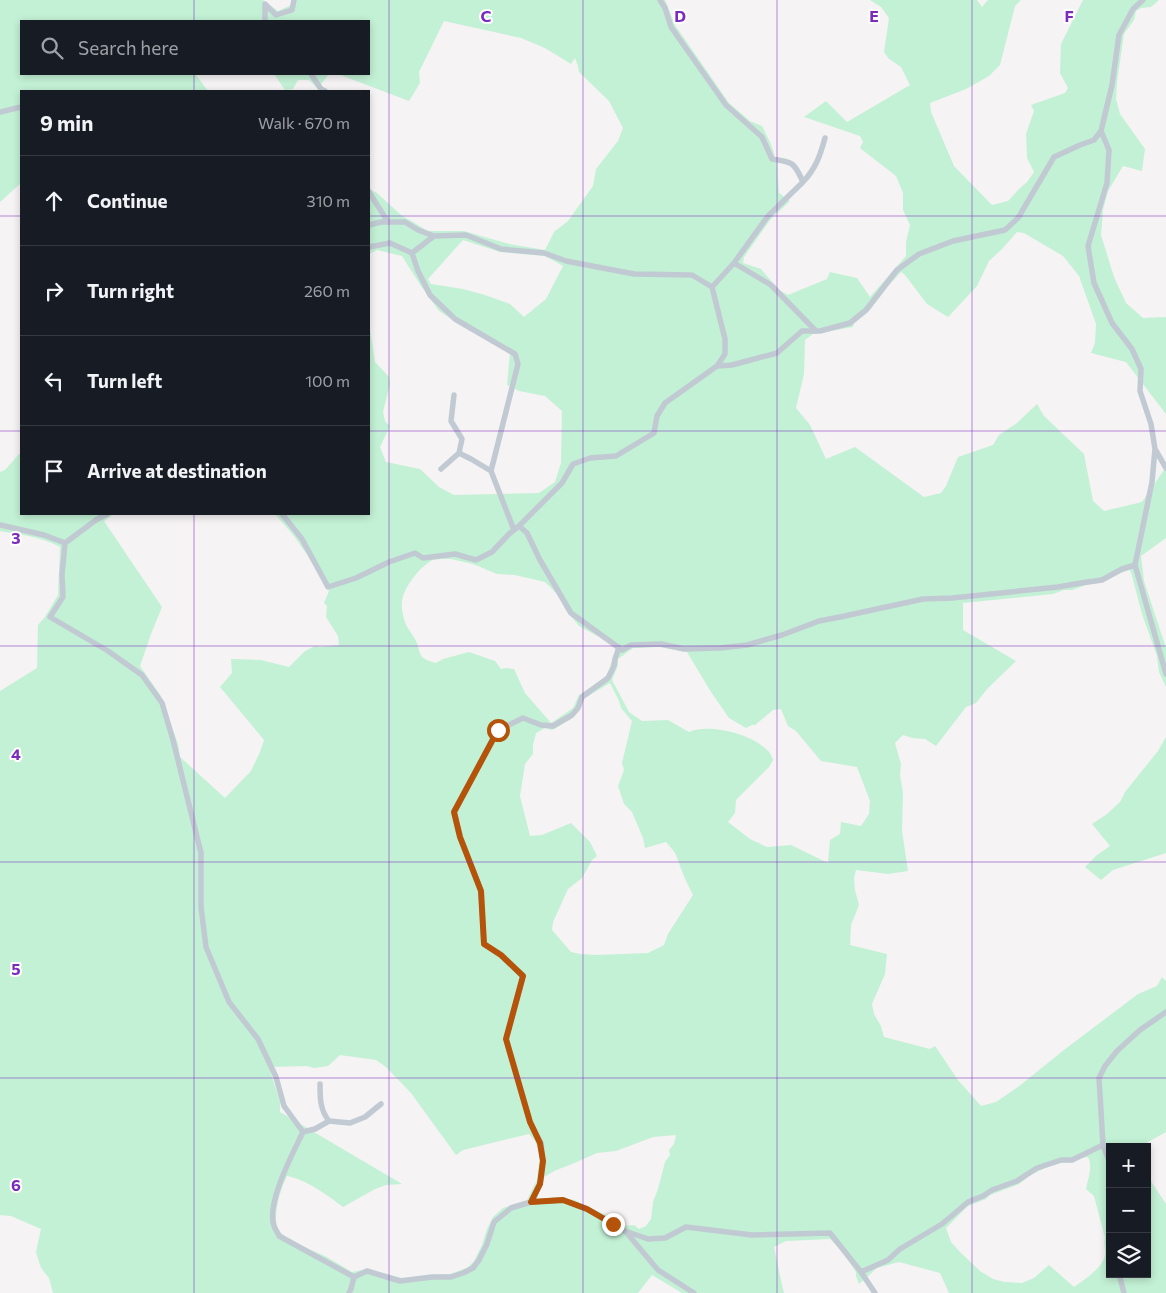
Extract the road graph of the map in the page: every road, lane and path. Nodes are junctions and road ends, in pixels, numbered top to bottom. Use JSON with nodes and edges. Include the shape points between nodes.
{"nodes":[{"id":1,"x":294,"y":0,"type":"edge"},
{"id":2,"x":660,"y":0,"type":"edge"},
{"id":3,"x":1143,"y":0,"type":"edge"},
{"id":4,"x":265,"y":20,"type":"edge"},
{"id":5,"x":312,"y":75,"type":"edge"},
{"id":6,"x":322,"y":90,"type":"edge"},
{"id":7,"x":20,"y":107,"type":"edge"},
{"id":8,"x":0,"y":112,"type":"edge"},
{"id":9,"x":1101,"y":131,"type":"junction"},
{"id":10,"x":824,"y":138,"type":"dead end"},
{"id":11,"x":803,"y":182,"type":"junction"},
{"id":12,"x":370,"y":194,"type":"edge"},
{"id":13,"x":388,"y":222,"type":"junction"},
{"id":14,"x":370,"y":225,"type":"edge"},
{"id":15,"x":434,"y":236,"type":"junction"},
{"id":16,"x":370,"y":247,"type":"edge"},
{"id":17,"x":412,"y":253,"type":"junction"},
{"id":18,"x":734,"y":263,"type":"junction"},
{"id":19,"x":712,"y":286,"type":"junction"},
{"id":20,"x":816,"y":331,"type":"junction"},
{"id":21,"x":717,"y":366,"type":"junction"},
{"id":22,"x":454,"y":395,"type":"dead end"},
{"id":23,"x":1155,"y":449,"type":"junction"},
{"id":24,"x":459,"y":452,"type":"junction"},
{"id":25,"x":1166,"y":468,"type":"edge"},
{"id":26,"x":440,"y":469,"type":"dead end"},
{"id":27,"x":491,"y":471,"type":"junction"},
{"id":28,"x":105,"y":515,"type":"edge"},
{"id":29,"x":283,"y":515,"type":"edge"},
{"id":30,"x":0,"y":524,"type":"edge"},
{"id":31,"x":516,"y":528,"type":"junction"},
{"id":32,"x":66,"y":543,"type":"junction"},
{"id":33,"x":1135,"y":565,"type":"junction"},
{"id":34,"x":619,"y":647,"type":"junction"},
{"id":35,"x":1166,"y":674,"type":"edge"},
{"id":36,"x":1166,"y":1012,"type":"edge"},
{"id":37,"x":320,"y":1084,"type":"dead end"},
{"id":38,"x":381,"y":1104,"type":"dead end"},
{"id":39,"x":329,"y":1121,"type":"junction"},
{"id":40,"x":303,"y":1132,"type":"junction"},
{"id":41,"x":1103,"y":1145,"type":"junction"},
{"id":42,"x":1106,"y":1153,"type":"edge"},
{"id":43,"x":531,"y":1202,"type":"junction"},
{"id":44,"x":625,"y":1231,"type":"junction"},
{"id":45,"x":861,"y":1272,"type":"junction"},
{"id":46,"x":354,"y":1277,"type":"junction"},
{"id":47,"x":1120,"y":1278,"type":"edge"},
{"id":48,"x":349,"y":1293,"type":"edge"},
{"id":49,"x":694,"y":1293,"type":"edge"},
{"id":50,"x":874,"y":1293,"type":"edge"},
{"id":51,"x":1124,"y":1293,"type":"edge"}],
"edges":[{"from":1,"to":4,"type":"street","via":[[292,10],[276,15],[265,4]]},
{"from":2,"to":11,"type":"street","via":[[671,27],[726,105],[762,137],[772,159],[786,161],[796,167]]},
{"from":3,"to":9,"type":"street","via":[[1133,9],[1119,35]]},
{"from":5,"to":6,"type":"street"},
{"from":7,"to":8,"type":"street"},
{"from":9,"to":20,"type":"street","via":[[1094,140],[1054,157],[1018,218],[1006,230],[953,242],[920,254],[897,270],[866,310],[850,323]]},
{"from":9,"to":23,"type":"street","via":[[1109,150],[1107,183],[1088,246],[1094,283],[1112,323],[1132,349],[1141,369],[1140,391]]},
{"from":10,"to":11,"type":"street","via":[[812,172]]},
{"from":11,"to":18,"type":"street","via":[[768,216]]},
{"from":12,"to":13,"type":"street"},
{"from":13,"to":14,"type":"street"},
{"from":13,"to":15,"type":"street","via":[[405,222]]},
{"from":15,"to":17,"type":"street"},
{"from":15,"to":19,"type":"street","via":[[466,235],[501,249],[544,253],[566,261],[634,274],[692,275]]},
{"from":16,"to":17,"type":"street","via":[[390,243]]},
{"from":17,"to":27,"type":"street","via":[[430,295],[455,319],[515,354],[518,364]]},
{"from":18,"to":19,"type":"street"},
{"from":18,"to":20,"type":"street","via":[[771,285]]},
{"from":19,"to":21,"type":"street","via":[[725,339],[725,354]]},
{"from":20,"to":21,"type":"street","via":[[802,332],[777,354]]},
{"from":21,"to":31,"type":"street","via":[[665,403],[657,416],[654,434],[616,456],[590,458],[573,464],[562,483]]},
{"from":22,"to":24,"type":"street","via":[[451,421],[462,439]]},
{"from":23,"to":25,"type":"street"},
{"from":23,"to":33,"type":"street","via":[[1152,482]]},
{"from":24,"to":26,"type":"street"},
{"from":24,"to":27,"type":"street"},
{"from":27,"to":31,"type":"street"},
{"from":28,"to":32,"type":"street"},
{"from":29,"to":31,"type":"street","via":[[302,539],[328,587],[415,553],[424,558],[455,554],[476,560],[492,552]]},
{"from":30,"to":32,"type":"street"},
{"from":31,"to":34,"type":"street","via":[[526,533],[571,613]]},
{"from":32,"to":40,"type":"street","via":[[63,597],[50,616],[142,675],[162,703],[201,853],[201,907],[206,947],[229,1002],[258,1039],[276,1077],[284,1106]]},
{"from":33,"to":34,"type":"street","via":[[1102,580],[923,600],[819,620],[747,645],[684,648],[661,644],[631,645],[622,650]]},
{"from":33,"to":35,"type":"street"},
{"from":34,"to":43,"type":"street","via":[[608,678],[582,697],[572,715],[553,726],[523,718],[498,730],[454,812],[481,891],[484,944],[523,976],[506,1039],[542,1152],[540,1184]]},
{"from":36,"to":41,"type":"street","via":[[1117,1051],[1098,1078]]},
{"from":37,"to":39,"type":"street","via":[[321,1106]]},
{"from":38,"to":39,"type":"street","via":[[350,1123]]},
{"from":39,"to":40,"type":"street"},
{"from":40,"to":46,"type":"street","via":[[273,1204],[273,1225],[280,1236]]},
{"from":41,"to":42,"type":"street"},
{"from":41,"to":45,"type":"street","via":[[1072,1160],[1036,1168],[1018,1181],[968,1202],[942,1224],[888,1260]]},
{"from":43,"to":44,"type":"street","via":[[563,1200],[587,1209]]},
{"from":43,"to":46,"type":"street","via":[[511,1208],[494,1222],[479,1260],[463,1273],[400,1281],[367,1271]]},
{"from":44,"to":45,"type":"street","via":[[648,1239],[665,1238],[686,1227],[752,1235],[830,1233]]},
{"from":44,"to":49,"type":"street","via":[[658,1270]]},
{"from":45,"to":50,"type":"street"},
{"from":46,"to":48,"type":"street"},
{"from":47,"to":51,"type":"street"}]}
